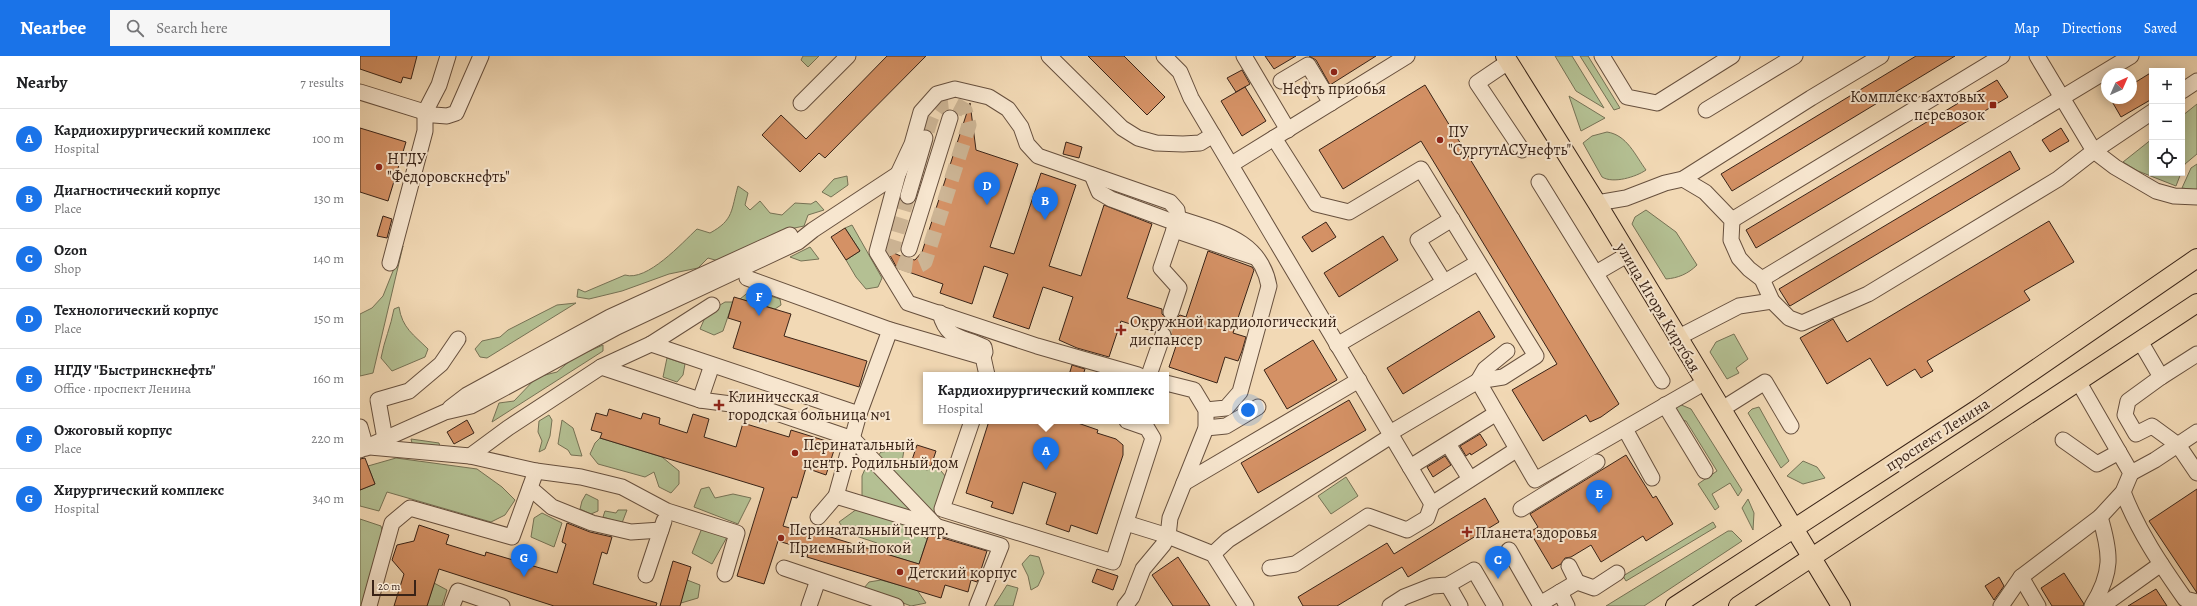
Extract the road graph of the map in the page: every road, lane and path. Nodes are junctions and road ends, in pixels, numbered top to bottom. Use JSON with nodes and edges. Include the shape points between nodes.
{"nodes":[{"id":1,"x":448,"y":56,"type":"edge"},
{"id":2,"x":481,"y":56,"type":"edge"},
{"id":3,"x":848,"y":56,"type":"edge"},
{"id":4,"x":1049,"y":56,"type":"edge"},
{"id":5,"x":1164,"y":56,"type":"edge"},
{"id":6,"x":1244,"y":56,"type":"edge"},
{"id":7,"x":1407,"y":56,"type":"edge"},
{"id":8,"x":1602,"y":56,"type":"edge"},
{"id":9,"x":1732,"y":56,"type":"edge"},
{"id":10,"x":1795,"y":56,"type":"edge"},
{"id":11,"x":1882,"y":56,"type":"edge"},
{"id":12,"x":2002,"y":56,"type":"edge"},
{"id":13,"x":2037,"y":56,"type":"edge"},
{"id":14,"x":2131,"y":56,"type":"edge"},
{"id":15,"x":1506,"y":59,"type":"edge"},
{"id":16,"x":1281,"y":81,"type":"dead end"},
{"id":17,"x":2197,"y":81,"type":"edge"},
{"id":18,"x":2185,"y":90,"type":"edge"},
{"id":19,"x":360,"y":92,"type":"edge"},
{"id":20,"x":2060,"y":98,"type":"junction"},
{"id":21,"x":1331,"y":103,"type":"junction"},
{"id":22,"x":801,"y":104,"type":"dead end"},
{"id":23,"x":1706,"y":110,"type":"dead end"},
{"id":24,"x":425,"y":112,"type":"junction"},
{"id":25,"x":2149,"y":114,"type":"edge"},
{"id":26,"x":950,"y":118,"type":"dead end"},
{"id":27,"x":1288,"y":130,"type":"junction"},
{"id":28,"x":1213,"y":135,"type":"junction"},
{"id":29,"x":925,"y":138,"type":"tunnel mouth"},
{"id":30,"x":1274,"y":138,"type":"junction"},
{"id":31,"x":1522,"y":150,"type":"dead end"},
{"id":32,"x":2094,"y":151,"type":"junction"},
{"id":33,"x":1232,"y":164,"type":"junction"},
{"id":34,"x":906,"y":168,"type":"junction"},
{"id":35,"x":933,"y":171,"type":"junction"},
{"id":36,"x":1683,"y":179,"type":"junction"},
{"id":37,"x":1539,"y":182,"type":"dead end"},
{"id":38,"x":908,"y":196,"type":"tunnel mouth"},
{"id":39,"x":2197,"y":198,"type":"edge"},
{"id":40,"x":1597,"y":203,"type":"junction"},
{"id":41,"x":1452,"y":219,"type":"junction"},
{"id":42,"x":1732,"y":220,"type":"junction"},
{"id":43,"x":1176,"y":224,"type":"junction"},
{"id":44,"x":909,"y":249,"type":"dead end"},
{"id":45,"x":1627,"y":255,"type":"junction"},
{"id":46,"x":2197,"y":258,"type":"edge"},
{"id":47,"x":390,"y":263,"type":"dead end"},
{"id":48,"x":1477,"y":263,"type":"junction"},
{"id":49,"x":1596,"y":273,"type":"junction"},
{"id":50,"x":747,"y":278,"type":"dead end"},
{"id":51,"x":1762,"y":279,"type":"junction"},
{"id":52,"x":1444,"y":282,"type":"junction"},
{"id":53,"x":1772,"y":301,"type":"junction"},
{"id":54,"x":2197,"y":303,"type":"edge"},
{"id":55,"x":712,"y":305,"type":"dead end"},
{"id":56,"x":1171,"y":312,"type":"tunnel mouth"},
{"id":57,"x":940,"y":313,"type":"junction"},
{"id":58,"x":890,"y":330,"type":"junction"},
{"id":59,"x":1163,"y":335,"type":"tunnel mouth"},
{"id":60,"x":1677,"y":338,"type":"junction"},
{"id":61,"x":458,"y":339,"type":"dead end"},
{"id":62,"x":2140,"y":342,"type":"junction"},
{"id":63,"x":651,"y":344,"type":"junction"},
{"id":64,"x":1338,"y":345,"type":"junction"},
{"id":65,"x":1507,"y":351,"type":"dead end"},
{"id":66,"x":2197,"y":354,"type":"edge"},
{"id":67,"x":983,"y":357,"type":"junction"},
{"id":68,"x":712,"y":365,"type":"junction"},
{"id":69,"x":601,"y":367,"type":"junction"},
{"id":70,"x":987,"y":372,"type":"edge"},
{"id":71,"x":1128,"y":372,"type":"edge"},
{"id":72,"x":1150,"y":372,"type":"edge"},
{"id":73,"x":2161,"y":377,"type":"junction"},
{"id":74,"x":1359,"y":380,"type":"junction"},
{"id":75,"x":1478,"y":381,"type":"junction"},
{"id":76,"x":1662,"y":381,"type":"dead end"},
{"id":77,"x":2078,"y":381,"type":"junction"},
{"id":78,"x":1704,"y":383,"type":"junction"},
{"id":79,"x":1169,"y":384,"type":"edge"},
{"id":80,"x":700,"y":400,"type":"junction"},
{"id":81,"x":1665,"y":405,"type":"junction"},
{"id":82,"x":1258,"y":407,"type":"dead end"},
{"id":83,"x":1722,"y":409,"type":"junction"},
{"id":84,"x":1206,"y":410,"type":"junction"},
{"id":85,"x":859,"y":414,"type":"junction"},
{"id":86,"x":1495,"y":414,"type":"junction"},
{"id":87,"x":971,"y":424,"type":"edge"},
{"id":88,"x":1136,"y":424,"type":"edge"},
{"id":89,"x":1791,"y":426,"type":"dead end"},
{"id":90,"x":360,"y":427,"type":"edge"},
{"id":91,"x":1206,"y":428,"type":"junction"},
{"id":92,"x":1625,"y":429,"type":"junction"},
{"id":93,"x":2197,"y":432,"type":"edge"},
{"id":94,"x":1391,"y":434,"type":"junction"},
{"id":95,"x":385,"y":439,"type":"junction"},
{"id":96,"x":853,"y":439,"type":"junction"},
{"id":97,"x":2063,"y":440,"type":"dead end"},
{"id":98,"x":1448,"y":444,"type":"junction"},
{"id":99,"x":2178,"y":445,"type":"junction"},
{"id":100,"x":365,"y":448,"type":"edge"},
{"id":101,"x":1590,"y":449,"type":"junction"},
{"id":102,"x":1516,"y":450,"type":"junction"},
{"id":103,"x":2119,"y":452,"type":"junction"},
{"id":104,"x":470,"y":456,"type":"junction"},
{"id":105,"x":1410,"y":467,"type":"junction"},
{"id":106,"x":536,"y":471,"type":"junction"},
{"id":107,"x":1704,"y":471,"type":"dead end"},
{"id":108,"x":2131,"y":473,"type":"junction"},
{"id":109,"x":2197,"y":473,"type":"edge"},
{"id":110,"x":1652,"y":478,"type":"dead end"},
{"id":111,"x":1470,"y":479,"type":"junction"},
{"id":112,"x":1184,"y":483,"type":"junction"},
{"id":113,"x":530,"y":488,"type":"junction"},
{"id":114,"x":2123,"y":492,"type":"junction"},
{"id":115,"x":836,"y":496,"type":"junction"},
{"id":116,"x":1432,"y":504,"type":"junction"},
{"id":117,"x":1521,"y":509,"type":"dead end"},
{"id":118,"x":667,"y":511,"type":"junction"},
{"id":119,"x":818,"y":517,"type":"dead end"},
{"id":120,"x":2100,"y":517,"type":"junction"},
{"id":121,"x":1126,"y":522,"type":"junction"},
{"id":122,"x":936,"y":526,"type":"junction"},
{"id":123,"x":1793,"y":529,"type":"junction"},
{"id":124,"x":661,"y":530,"type":"junction"},
{"id":125,"x":1168,"y":536,"type":"junction"},
{"id":126,"x":1509,"y":550,"type":"dead end"},
{"id":127,"x":1213,"y":554,"type":"junction"},
{"id":128,"x":1812,"y":559,"type":"junction"},
{"id":129,"x":2161,"y":564,"type":"junction"},
{"id":130,"x":1569,"y":566,"type":"dead end"},
{"id":131,"x":784,"y":568,"type":"dead end"},
{"id":132,"x":1271,"y":573,"type":"dead end"},
{"id":133,"x":1617,"y":573,"type":"dead end"},
{"id":134,"x":725,"y":574,"type":"dead end"},
{"id":135,"x":646,"y":575,"type":"dead end"},
{"id":136,"x":2021,"y":577,"type":"junction"},
{"id":137,"x":818,"y":580,"type":"junction"},
{"id":138,"x":1577,"y":582,"type":"junction"},
{"id":139,"x":1448,"y":585,"type":"junction"},
{"id":140,"x":1560,"y":592,"type":"junction"},
{"id":141,"x":2197,"y":602,"type":"edge"},
{"id":142,"x":1132,"y":603,"type":"edge"},
{"id":143,"x":1541,"y":605,"type":"edge"},
{"id":144,"x":369,"y":606,"type":"edge"},
{"id":145,"x":452,"y":606,"type":"edge"},
{"id":146,"x":502,"y":606,"type":"edge"},
{"id":147,"x":809,"y":606,"type":"edge"},
{"id":148,"x":896,"y":606,"type":"edge"},
{"id":149,"x":977,"y":606,"type":"edge"},
{"id":150,"x":1246,"y":606,"type":"edge"},
{"id":151,"x":1390,"y":606,"type":"edge"},
{"id":152,"x":1460,"y":606,"type":"edge"},
{"id":153,"x":1495,"y":606,"type":"edge"},
{"id":154,"x":1567,"y":606,"type":"edge"},
{"id":155,"x":1675,"y":606,"type":"edge"},
{"id":156,"x":1738,"y":606,"type":"edge"},
{"id":157,"x":1841,"y":606,"type":"edge"},
{"id":158,"x":2001,"y":606,"type":"edge"},
{"id":159,"x":2038,"y":606,"type":"edge"},
{"id":160,"x":2092,"y":606,"type":"edge"},
{"id":161,"x":2102,"y":606,"type":"edge"}],
"edges":[{"from":1,"to":24,"type":"lane","via":[[439,85]]},
{"from":2,"to":24,"type":"lane","via":[[456,113],[447,116]]},
{"from":3,"to":22,"type":"lane"},
{"from":4,"to":28,"type":"lane","via":[[1122,128],[1138,138],[1156,143],[1200,143]]},
{"from":5,"to":28,"type":"lane","via":[[1180,72],[1191,98]]},
{"from":6,"to":27,"type":"lane"},
{"from":7,"to":21,"type":"lane"},
{"from":8,"to":9,"type":"lane","via":[[1627,97],[1657,103]]},
{"from":10,"to":23,"type":"lane"},
{"from":11,"to":36,"type":"lane"},
{"from":12,"to":42,"type":"lane"},
{"from":13,"to":20,"type":"lane"},
{"from":14,"to":20,"type":"lane"},
{"from":15,"to":31,"type":"lane","via":[[1477,83]]},
{"from":15,"to":40,"type":"main road","name":"улица Игоря Киртбая"},
{"from":16,"to":21,"type":"lane","via":[[1308,65]]},
{"from":17,"to":18,"type":"lane"},
{"from":19,"to":24,"type":"lane"},
{"from":20,"to":32,"type":"lane"},
{"from":20,"to":51,"type":"lane","via":[[1878,211]]},
{"from":21,"to":27,"type":"lane"},
{"from":24,"to":47,"type":"lane","via":[[425,131]]},
{"from":25,"to":32,"type":"lane"},
{"from":26,"to":35,"type":"lane"},
{"from":27,"to":30,"type":"lane"},
{"from":28,"to":33,"type":"lane"},
{"from":29,"to":34,"type":"lane"},
{"from":30,"to":33,"type":"lane"},
{"from":30,"to":41,"type":"lane","via":[[1316,204],[1349,212],[1421,169]]},
{"from":32,"to":39,"type":"lane","via":[[2115,168],[2156,191]]},
{"from":32,"to":53,"type":"lane","via":[[2052,183],[1868,294],[1839,308],[1802,323],[1789,318]]},
{"from":33,"to":64,"type":"lane"},
{"from":34,"to":35,"type":"lane"},
{"from":34,"to":38,"type":"lane"},
{"from":34,"to":43,"type":"lane","via":[[921,112],[936,94],[955,90],[989,97],[1008,109],[1021,127],[1026,144],[1038,156],[1092,175],[1099,192]]},
{"from":34,"to":57,"type":"lane","via":[[877,252],[908,303]]},
{"from":34,"to":95,"type":"lane","via":[[798,242],[524,370],[471,406],[445,412]]},
{"from":35,"to":44,"type":"lane"},
{"from":36,"to":40,"type":"lane","via":[[1626,198]]},
{"from":36,"to":42,"type":"lane","via":[[1705,192]]},
{"from":37,"to":49,"type":"lane"},
{"from":40,"to":45,"type":"main road","name":"улица Игоря Киртбая"},
{"from":41,"to":48,"type":"lane"},
{"from":41,"to":52,"type":"lane","via":[[1418,240]]},
{"from":42,"to":51,"type":"lane","via":[[1731,240],[1739,258]]},
{"from":43,"to":56,"type":"lane","via":[[1161,268],[1179,288]]},
{"from":43,"to":84,"type":"lane","via":[[1258,258],[1267,276],[1268,296],[1240,392],[1226,408]]},
{"from":45,"to":49,"type":"lane"},
{"from":45,"to":60,"type":"main road","name":"улица Игоря Киртбая"},
{"from":46,"to":123,"type":"main road","name":"проспект Ленина","via":[[1979,408]]},
{"from":48,"to":52,"type":"lane"},
{"from":48,"to":75,"type":"lane","via":[[1536,356],[1503,377]]},
{"from":49,"to":76,"type":"lane"},
{"from":50,"to":58,"type":"lane"},
{"from":51,"to":53,"type":"lane"},
{"from":52,"to":64,"type":"lane"},
{"from":53,"to":60,"type":"lane","via":[[1739,306]]},
{"from":54,"to":62,"type":"main road","name":"проспект Ленина"},
{"from":55,"to":63,"type":"lane"},
{"from":57,"to":67,"type":"lane","via":[[950,334],[984,347],[986,352]]},
{"from":57,"to":71,"type":"lane","via":[[1037,346]]},
{"from":58,"to":67,"type":"lane"},
{"from":58,"to":85,"type":"lane"},
{"from":59,"to":72,"type":"lane"},
{"from":60,"to":78,"type":"main road","name":"улица Игоря Киртбая"},
{"from":61,"to":95,"type":"lane","via":[[441,364],[409,391],[378,400]]},
{"from":62,"to":73,"type":"lane"},
{"from":62,"to":77,"type":"main road","name":"проспект Ленина"},
{"from":63,"to":68,"type":"lane"},
{"from":63,"to":69,"type":"lane"},
{"from":64,"to":74,"type":"lane"},
{"from":65,"to":75,"type":"lane","via":[[1485,369]]},
{"from":66,"to":73,"type":"lane"},
{"from":67,"to":70,"type":"lane"},
{"from":68,"to":80,"type":"lane"},
{"from":68,"to":85,"type":"lane"},
{"from":69,"to":80,"type":"lane"},
{"from":69,"to":104,"type":"lane"},
{"from":73,"to":99,"type":"lane","via":[[2128,401],[2125,414],[2136,434],[2152,426]]},
{"from":74,"to":94,"type":"lane"},
{"from":74,"to":112,"type":"lane"},
{"from":75,"to":86,"type":"lane"},
{"from":75,"to":94,"type":"lane"},
{"from":77,"to":103,"type":"lane"},
{"from":77,"to":128,"type":"main road","name":"проспект Ленина"},
{"from":78,"to":81,"type":"lane"},
{"from":78,"to":83,"type":"main road","name":"улица Игоря Киртбая"},
{"from":79,"to":84,"type":"lane","via":[[1194,390]]},
{"from":80,"to":96,"type":"lane","via":[[762,408]]},
{"from":81,"to":92,"type":"lane"},
{"from":81,"to":107,"type":"lane"},
{"from":82,"to":91,"type":"lane","via":[[1226,426]]},
{"from":83,"to":89,"type":"lane","via":[[1765,382]]},
{"from":83,"to":123,"type":"main road","name":"улица Игоря Киртбая"},
{"from":84,"to":91,"type":"lane"},
{"from":85,"to":96,"type":"lane"},
{"from":86,"to":98,"type":"lane"},
{"from":86,"to":102,"type":"lane"},
{"from":87,"to":121,"type":"lane","via":[[942,509],[1113,562]]},
{"from":88,"to":121,"type":"lane","via":[[1147,428],[1153,438]]},
{"from":90,"to":100,"type":"lane"},
{"from":91,"to":112,"type":"lane"},
{"from":92,"to":101,"type":"lane"},
{"from":92,"to":110,"type":"lane"},
{"from":93,"to":99,"type":"lane"},
{"from":94,"to":105,"type":"lane"},
{"from":94,"to":127,"type":"lane","via":[[1228,540]]},
{"from":95,"to":100,"type":"lane"},
{"from":96,"to":115,"type":"lane"},
{"from":96,"to":122,"type":"lane"},
{"from":97,"to":103,"type":"lane","via":[[2097,464]]},
{"from":98,"to":105,"type":"lane"},
{"from":98,"to":111,"type":"lane"},
{"from":99,"to":108,"type":"lane"},
{"from":99,"to":109,"type":"lane"},
{"from":100,"to":104,"type":"lane"},
{"from":101,"to":102,"type":"lane","via":[[1535,480]]},
{"from":101,"to":117,"type":"lane","via":[[1599,466]]},
{"from":102,"to":111,"type":"lane"},
{"from":103,"to":108,"type":"lane"},
{"from":104,"to":106,"type":"lane"},
{"from":105,"to":116,"type":"lane"},
{"from":106,"to":113,"type":"lane"},
{"from":106,"to":118,"type":"lane","via":[[581,477],[622,488]]},
{"from":108,"to":114,"type":"lane"},
{"from":111,"to":116,"type":"lane"},
{"from":112,"to":125,"type":"lane","via":[[1170,518]]},
{"from":113,"to":124,"type":"lane","via":[[552,507],[592,522],[631,532]]},
{"from":113,"to":144,"type":"lane","via":[[512,536],[410,508],[392,523]]},
{"from":114,"to":120,"type":"lane"},
{"from":114,"to":129,"type":"lane","via":[[2133,517]]},
{"from":115,"to":119,"type":"lane"},
{"from":115,"to":122,"type":"lane"},
{"from":116,"to":132,"type":"lane","via":[[1427,518],[1407,530],[1368,516],[1295,564]]},
{"from":118,"to":124,"type":"lane"},
{"from":118,"to":134,"type":"lane","via":[[737,533]]},
{"from":120,"to":136,"type":"lane"},
{"from":120,"to":160,"type":"lane","via":[[2108,545],[2109,566]]},
{"from":121,"to":125,"type":"lane"},
{"from":122,"to":149,"type":"lane","via":[[1001,546]]},
{"from":123,"to":128,"type":"main road","name":"улица Игоря Киртбая"},
{"from":123,"to":155,"type":"main road","name":"проспект Ленина"},
{"from":124,"to":135,"type":"lane"},
{"from":125,"to":127,"type":"lane"},
{"from":125,"to":142,"type":"lane","via":[[1143,569]]},
{"from":126,"to":143,"type":"lane"},
{"from":127,"to":150,"type":"lane"},
{"from":128,"to":156,"type":"main road","name":"проспект Ленина"},
{"from":128,"to":157,"type":"main road","name":"улица Игоря Киртбая"},
{"from":129,"to":141,"type":"lane","via":[[2185,599]]},
{"from":129,"to":161,"type":"lane"},
{"from":130,"to":138,"type":"lane"},
{"from":131,"to":137,"type":"lane"},
{"from":133,"to":138,"type":"lane","via":[[1594,588]]},
{"from":136,"to":158,"type":"lane"},
{"from":136,"to":159,"type":"lane"},
{"from":137,"to":147,"type":"lane"},
{"from":137,"to":148,"type":"lane"},
{"from":138,"to":140,"type":"lane"},
{"from":139,"to":151,"type":"lane","via":[[1432,586],[1404,597]]},
{"from":139,"to":152,"type":"lane"},
{"from":139,"to":153,"type":"lane","via":[[1474,570]]},
{"from":140,"to":143,"type":"lane"},
{"from":140,"to":154,"type":"lane"},
{"from":145,"to":146,"type":"lane","via":[[458,591]]}]}
